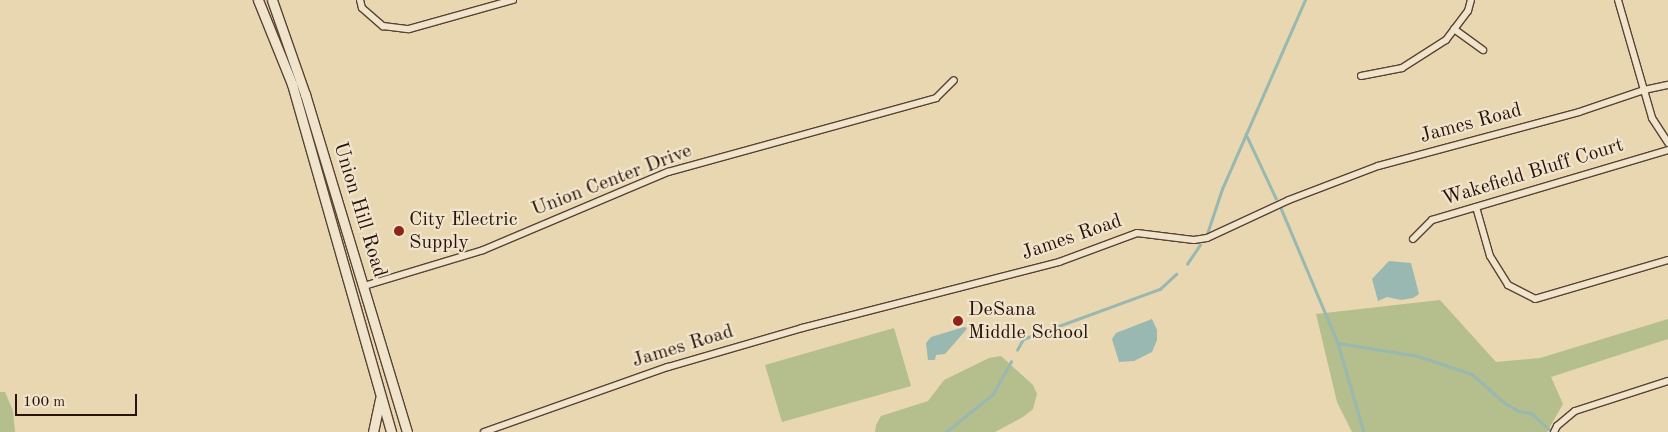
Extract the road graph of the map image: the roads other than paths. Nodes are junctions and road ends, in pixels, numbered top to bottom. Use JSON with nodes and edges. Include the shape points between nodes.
{"nodes":[{"id":1,"x":258,"y":0,"type":"edge"},
{"id":2,"x":272,"y":0,"type":"edge"},
{"id":3,"x":360,"y":0,"type":"edge"},
{"id":4,"x":513,"y":0,"type":"edge"},
{"id":5,"x":1471,"y":0,"type":"edge"},
{"id":6,"x":1618,"y":0,"type":"edge"},
{"id":7,"x":1454,"y":29,"type":"junction"},
{"id":8,"x":1483,"y":50,"type":"dead end"},
{"id":9,"x":1361,"y":76,"type":"dead end"},
{"id":10,"x":954,"y":80,"type":"dead end"},
{"id":11,"x":1668,"y":86,"type":"edge"},
{"id":12,"x":1644,"y":90,"type":"junction"},
{"id":13,"x":1668,"y":142,"type":"edge"},
{"id":14,"x":1668,"y":150,"type":"edge"},
{"id":15,"x":1476,"y":207,"type":"junction"},
{"id":16,"x":1413,"y":239,"type":"dead end"},
{"id":17,"x":1668,"y":260,"type":"edge"},
{"id":18,"x":364,"y":286,"type":"junction"},
{"id":19,"x":1668,"y":381,"type":"edge"},
{"id":20,"x":381,"y":396,"type":"junction"},
{"id":21,"x":373,"y":432,"type":"edge"},
{"id":22,"x":390,"y":432,"type":"edge"},
{"id":23,"x":407,"y":432,"type":"edge"},
{"id":24,"x":484,"y":432,"type":"edge"},
{"id":25,"x":1554,"y":432,"type":"edge"}],
"edges":[{"from":1,"to":20,"type":"street","name":"Union Hill Road","via":[[276,50],[291,79]]},
{"from":2,"to":18,"type":"street","name":"Union Hill Road","via":[[306,94]]},
{"from":3,"to":4,"type":"street","via":[[362,8],[383,26],[409,29]]},
{"from":5,"to":7,"type":"street","via":[[1468,11]]},
{"from":6,"to":12,"type":"street"},
{"from":7,"to":8,"type":"street"},
{"from":7,"to":9,"type":"street","via":[[1446,40],[1402,68]]},
{"from":10,"to":18,"type":"street","name":"Union Center Drive","via":[[936,98],[668,172],[483,250]]},
{"from":11,"to":12,"type":"street","name":"James Road"},
{"from":12,"to":13,"type":"street","via":[[1652,118]]},
{"from":12,"to":24,"type":"street","name":"James Road","via":[[1579,112],[1378,166],[1289,200],[1207,238],[1194,240],[1137,233],[1059,262],[678,364]]},
{"from":14,"to":15,"type":"street","name":"Wakefield Bluff Court"},
{"from":15,"to":16,"type":"street","name":"Wakefield Bluff Court","via":[[1432,220]]},
{"from":15,"to":17,"type":"street","via":[[1490,256],[1508,286],[1535,299]]},
{"from":18,"to":23,"type":"street","name":"Union Hill Road"},
{"from":19,"to":25,"type":"street","via":[[1575,411]]},
{"from":20,"to":21,"type":"street"},
{"from":20,"to":22,"type":"street","name":"Union Hill Road"}]}
